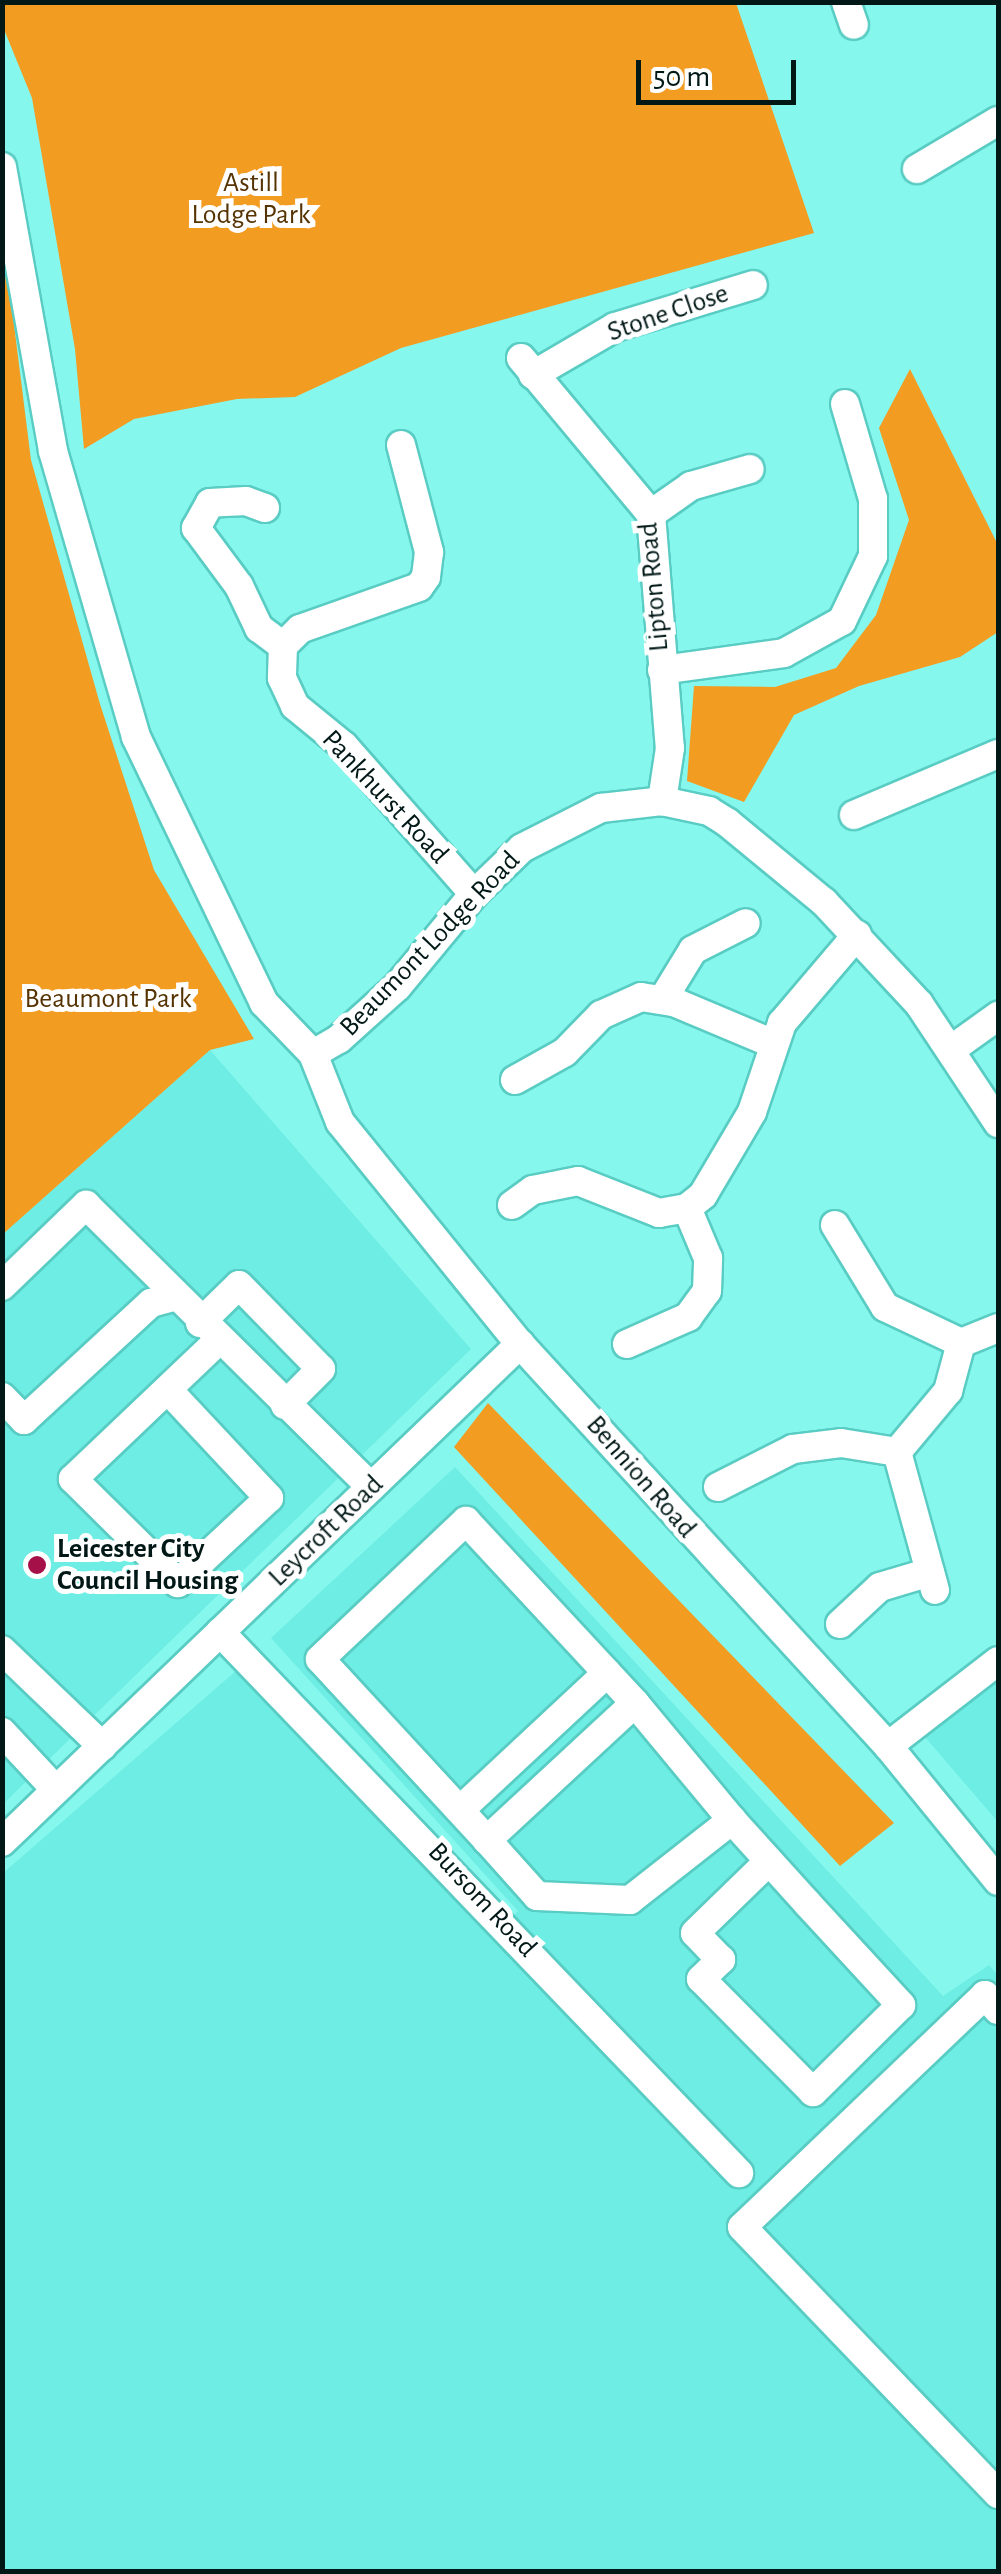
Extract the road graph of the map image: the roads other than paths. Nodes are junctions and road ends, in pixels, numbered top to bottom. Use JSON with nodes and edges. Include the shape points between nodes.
{"nodes":[{"id":1,"x":998,"y":121,"type":"edge"},
{"id":2,"x":2,"y":167,"type":"edge"},
{"id":3,"x":916,"y":169,"type":"dead end"},
{"id":4,"x":753,"y":285,"type":"dead end"},
{"id":5,"x":527,"y":366,"type":"joint"},
{"id":6,"x":845,"y":404,"type":"dead end"},
{"id":7,"x":401,"y":445,"type":"dead end"},
{"id":8,"x":750,"y":468,"type":"dead end"},
{"id":9,"x":265,"y":508,"type":"dead end"},
{"id":10,"x":651,"y":514,"type":"junction"},
{"id":11,"x":283,"y":646,"type":"junction"},
{"id":12,"x":662,"y":670,"type":"junction"},
{"id":13,"x":998,"y":754,"type":"edge"},
{"id":14,"x":662,"y":801,"type":"junction"},
{"id":15,"x":854,"y":815,"type":"dead end"},
{"id":16,"x":474,"y":894,"type":"junction"},
{"id":17,"x":746,"y":923,"type":"dead end"},
{"id":18,"x":857,"y":936,"type":"junction"},
{"id":19,"x":664,"y":999,"type":"junction"},
{"id":20,"x":998,"y":1016,"type":"edge"},
{"id":21,"x":774,"y":1044,"type":"junction"},
{"id":22,"x":952,"y":1049,"type":"junction"},
{"id":23,"x":313,"y":1054,"type":"junction"},
{"id":24,"x":515,"y":1080,"type":"dead end"},
{"id":25,"x":998,"y":1124,"type":"edge"},
{"id":26,"x":512,"y":1205,"type":"dead end"},
{"id":27,"x":687,"y":1208,"type":"junction"},
{"id":28,"x":835,"y":1224,"type":"dead end"},
{"id":29,"x":2,"y":1286,"type":"edge"},
{"id":30,"x":173,"y":1297,"type":"junction"},
{"id":31,"x":998,"y":1328,"type":"edge"},
{"id":32,"x":209,"y":1332,"type":"junction"},
{"id":33,"x":961,"y":1343,"type":"junction"},
{"id":34,"x":520,"y":1344,"type":"junction"},
{"id":35,"x":627,"y":1344,"type":"dead end"},
{"id":36,"x":168,"y":1390,"type":"junction"},
{"id":37,"x":2,"y":1397,"type":"edge"},
{"id":38,"x":285,"y":1405,"type":"junction"},
{"id":39,"x":897,"y":1452,"type":"junction"},
{"id":40,"x":371,"y":1487,"type":"junction"},
{"id":41,"x":718,"y":1487,"type":"dead end"},
{"id":42,"x":840,"y":1624,"type":"dead end"},
{"id":43,"x":220,"y":1632,"type":"junction"},
{"id":44,"x":2,"y":1650,"type":"edge"},
{"id":45,"x":998,"y":1662,"type":"edge"},
{"id":46,"x":608,"y":1673,"type":"junction"},
{"id":47,"x":635,"y":1703,"type":"junction"},
{"id":48,"x":102,"y":1746,"type":"junction"},
{"id":49,"x":888,"y":1746,"type":"junction"},
{"id":50,"x":8,"y":1749,"type":"edge"},
{"id":51,"x":56,"y":1790,"type":"junction"},
{"id":52,"x":732,"y":1820,"type":"junction"},
{"id":53,"x":472,"y":1823,"type":"junction"},
{"id":54,"x":2,"y":1842,"type":"edge"},
{"id":55,"x":437,"y":1851,"type":"junction"},
{"id":56,"x":769,"y":1861,"type":"junction"},
{"id":57,"x":998,"y":1880,"type":"edge"},
{"id":58,"x":998,"y":2010,"type":"edge"},
{"id":59,"x":739,"y":2173,"type":"dead end"},
{"id":60,"x":998,"y":2494,"type":"edge"}],
"edges":[{"from":1,"to":3,"type":"street"},
{"from":2,"to":23,"type":"street","via":[[52,451],[136,737],[264,1003]]},
{"from":4,"to":5,"type":"street","name":"Stone Close","via":[[615,327]]},
{"from":5,"to":10,"type":"street","name":"Lipton Road"},
{"from":6,"to":12,"type":"street","via":[[873,499],[873,556],[842,622],[784,653]]},
{"from":7,"to":11,"type":"street","via":[[429,552],[426,578],[419,587],[300,629]]},
{"from":8,"to":10,"type":"street","via":[[691,486]]},
{"from":9,"to":11,"type":"street","via":[[246,501],[210,504],[196,528],[239,586],[259,628]]},
{"from":10,"to":12,"type":"street","name":"Lipton Road"},
{"from":11,"to":16,"type":"street","name":"Pankhurst Road","via":[[282,678],[294,706],[344,746]]},
{"from":12,"to":14,"type":"street","name":"Lipton Road","via":[[670,748]]},
{"from":13,"to":15,"type":"street"},
{"from":14,"to":16,"type":"street","name":"Beaumont Lodge Road","via":[[600,808],[545,832]]},
{"from":14,"to":18,"type":"street","name":"Beaumont Lodge Road","via":[[709,811],[760,845]]},
{"from":16,"to":23,"type":"street","name":"Beaumont Lodge Road","via":[[396,987],[339,1040]]},
{"from":17,"to":19,"type":"street","via":[[693,950]]},
{"from":18,"to":21,"type":"street","via":[[800,996]]},
{"from":18,"to":22,"type":"street","name":"Beaumont Lodge Road"},
{"from":19,"to":21,"type":"street"},
{"from":19,"to":24,"type":"street","via":[[641,997],[601,1015],[565,1052]]},
{"from":20,"to":22,"type":"street"},
{"from":21,"to":27,"type":"street","via":[[734,1151],[717,1180]]},
{"from":22,"to":25,"type":"street","name":"Beaumont Lodge Road"},
{"from":23,"to":34,"type":"street","name":"Bennion Road","via":[[340,1122]]},
{"from":26,"to":27,"type":"street","via":[[533,1190],[578,1181],[659,1213]]},
{"from":27,"to":35,"type":"street","via":[[708,1258],[707,1292],[688,1317]]},
{"from":28,"to":33,"type":"street","via":[[886,1307]]},
{"from":29,"to":30,"type":"street","via":[[86,1205]]},
{"from":30,"to":32,"type":"street"},
{"from":30,"to":37,"type":"street","via":[[151,1303],[24,1420]]},
{"from":31,"to":33,"type":"street"},
{"from":32,"to":36,"type":"street"},
{"from":32,"to":38,"type":"street"},
{"from":32,"to":38,"type":"street","via":[[239,1285],[321,1369]]},
{"from":33,"to":39,"type":"street","via":[[948,1391]]},
{"from":34,"to":40,"type":"street","name":"Leycroft Road"},
{"from":34,"to":49,"type":"street","name":"Bennion Road"},
{"from":36,"to":36,"type":"street","via":[[269,1498],[178,1584],[73,1479]]},
{"from":38,"to":40,"type":"street"},
{"from":39,"to":41,"type":"street","via":[[840,1444],[793,1449]]},
{"from":39,"to":42,"type":"street","via":[[932,1581],[880,1587]]},
{"from":40,"to":43,"type":"street","name":"Leycroft Road"},
{"from":43,"to":48,"type":"street","name":"Leycroft Road"},
{"from":43,"to":55,"type":"street","name":"Bursom Road"},
{"from":44,"to":48,"type":"street"},
{"from":45,"to":49,"type":"street"},
{"from":46,"to":47,"type":"street"},
{"from":46,"to":53,"type":"street"},
{"from":46,"to":53,"type":"street","via":[[466,1521],[320,1659]]},
{"from":47,"to":52,"type":"street"},
{"from":47,"to":53,"type":"street"},
{"from":48,"to":51,"type":"street","name":"Leycroft Road"},
{"from":49,"to":57,"type":"street","name":"Bennion Road"},
{"from":50,"to":51,"type":"street"},
{"from":51,"to":54,"type":"street","name":"Leycroft Road"},
{"from":52,"to":53,"type":"street","via":[[630,1900],[537,1896]]},
{"from":52,"to":56,"type":"street"},
{"from":53,"to":55,"type":"street"},
{"from":55,"to":59,"type":"street","name":"Bursom Road"},
{"from":56,"to":56,"type":"street","via":[[901,2005],[813,2092],[701,1979],[721,1960],[695,1932]]},
{"from":58,"to":60,"type":"street","via":[[985,1995],[742,2227]]}]}
